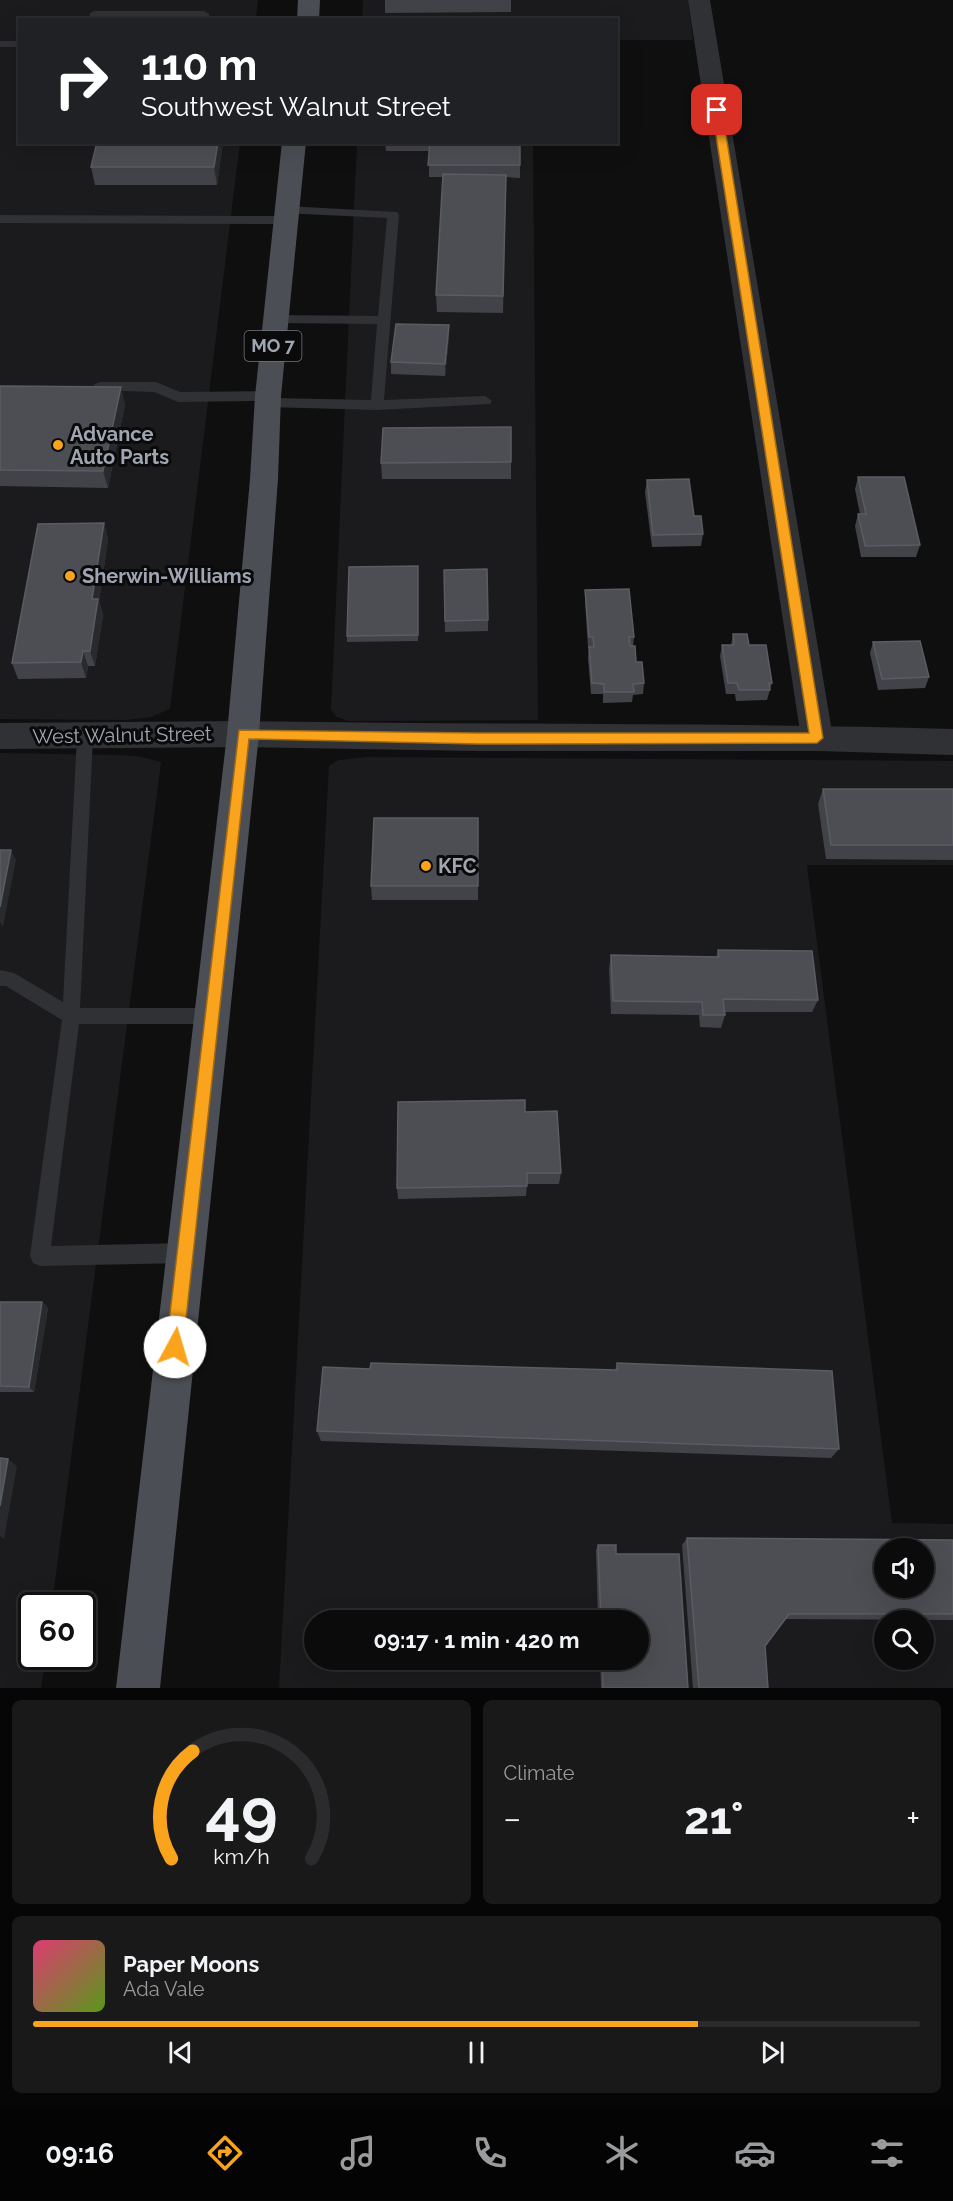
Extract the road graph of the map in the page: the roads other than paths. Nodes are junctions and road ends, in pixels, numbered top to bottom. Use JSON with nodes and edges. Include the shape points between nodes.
{"nodes":[{"id":1,"x":98,"y":0,"type":"edge"},
{"id":2,"x":309,"y":0,"type":"edge"},
{"id":3,"x":699,"y":0,"type":"edge"},
{"id":4,"x":93,"y":17,"type":"edge"},
{"id":5,"x":204,"y":18,"type":"edge"},
{"id":6,"x":308,"y":18,"type":"edge"},
{"id":7,"x":0,"y":44,"type":"edge"},
{"id":8,"x":18,"y":44,"type":"edge"},
{"id":9,"x":294,"y":144,"type":"edge"},
{"id":10,"x":285,"y":215,"type":"junction"},
{"id":11,"x":0,"y":219,"type":"edge"},
{"id":12,"x":275,"y":319,"type":"junction"},
{"id":13,"x":384,"y":320,"type":"junction"},
{"id":14,"x":89,"y":387,"type":"edge"},
{"id":15,"x":268,"y":399,"type":"junction"},
{"id":16,"x":485,"y":401,"type":"dead end"},
{"id":17,"x":377,"y":405,"type":"junction"},
{"id":18,"x":243,"y":734,"type":"junction"},
{"id":19,"x":0,"y":736,"type":"edge"},
{"id":20,"x":85,"y":737,"type":"junction"},
{"id":21,"x":817,"y":738,"type":"junction"},
{"id":22,"x":953,"y":742,"type":"edge"},
{"id":23,"x":0,"y":978,"type":"edge"},
{"id":24,"x":71,"y":1016,"type":"junction"},
{"id":25,"x":211,"y":1017,"type":"junction"},
{"id":26,"x":185,"y":1253,"type":"junction"},
{"id":27,"x":138,"y":1688,"type":"edge"}],
"edges":[{"from":1,"to":4,"type":"lane"},
{"from":2,"to":6,"type":"main road"},
{"from":3,"to":21,"type":"street"},
{"from":4,"to":5,"type":"lane","via":[[204,14]]},
{"from":7,"to":8,"type":"lane"},
{"from":9,"to":10,"type":"main road","number":"MO 7"},
{"from":10,"to":11,"type":"lane"},
{"from":10,"to":12,"type":"main road","number":"MO 7"},
{"from":10,"to":13,"type":"lane","via":[[393,215]]},
{"from":12,"to":13,"type":"lane"},
{"from":12,"to":15,"type":"main road","number":"MO 7"},
{"from":13,"to":17,"type":"lane"},
{"from":14,"to":15,"type":"lane","via":[[156,387],[178,397]]},
{"from":15,"to":17,"type":"lane"},
{"from":15,"to":18,"type":"main road","number":"MO 7"},
{"from":16,"to":17,"type":"lane"},
{"from":18,"to":20,"type":"street","name":"West Walnut Street"},
{"from":18,"to":21,"type":"street","name":"West Walnut Street"},
{"from":18,"to":25,"type":"main road","number":"MO 7"},
{"from":19,"to":20,"type":"street","name":"West Walnut Street"},
{"from":20,"to":24,"type":"lane"},
{"from":21,"to":22,"type":"street","name":"West Walnut Street"},
{"from":23,"to":24,"type":"lane","via":[[8,978]]},
{"from":24,"to":25,"type":"lane"},
{"from":24,"to":26,"type":"lane","via":[[40,1256]]},
{"from":25,"to":26,"type":"main road","number":"MO 7"},
{"from":26,"to":27,"type":"main road","number":"MO 7"}]}
